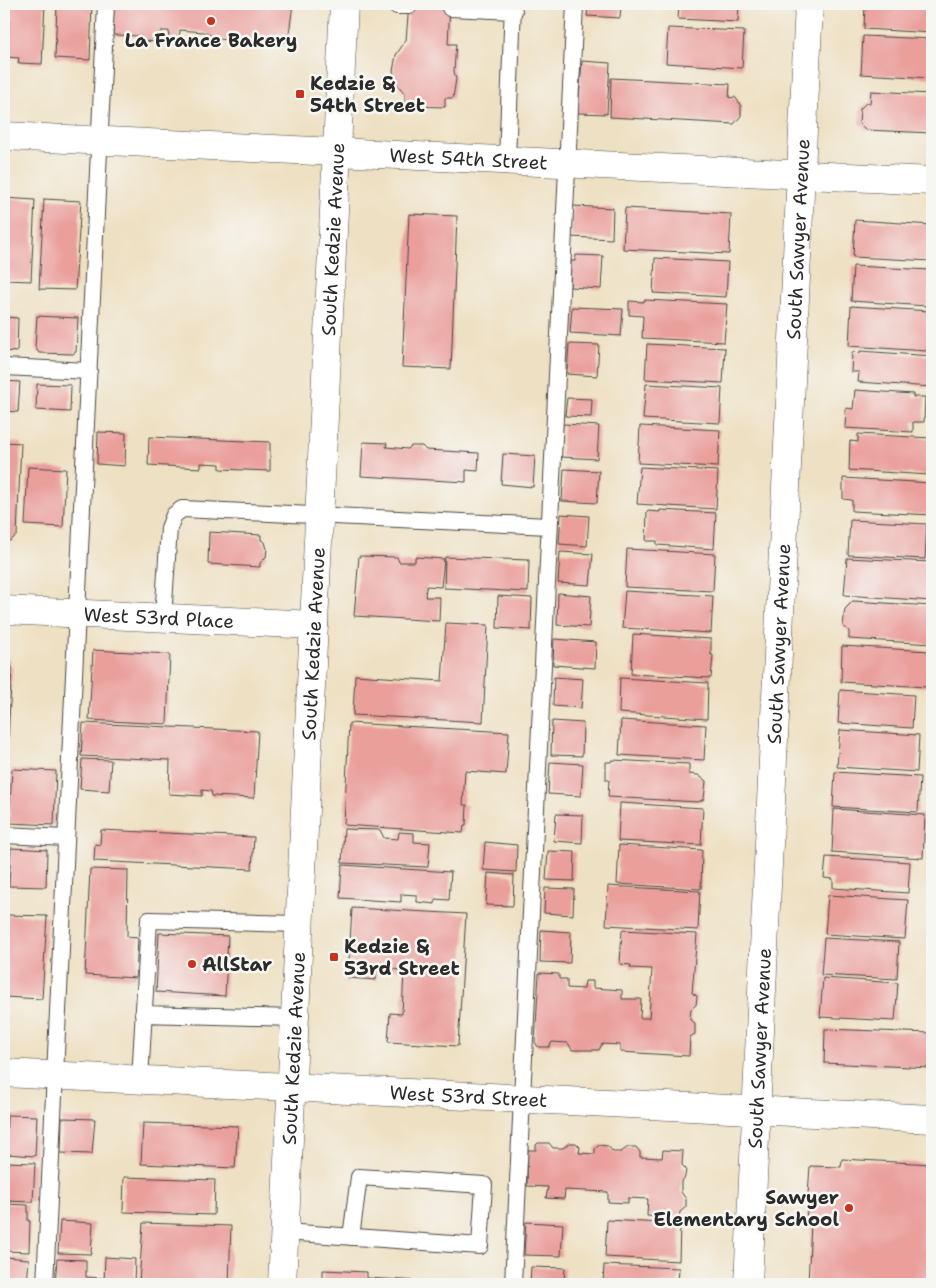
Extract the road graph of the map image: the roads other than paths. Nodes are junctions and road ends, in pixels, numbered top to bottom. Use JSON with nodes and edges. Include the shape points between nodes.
{"nodes":[{"id":1,"x":106,"y":4,"type":"edge"},
{"id":2,"x":344,"y":4,"type":"edge"},
{"id":3,"x":575,"y":4,"type":"edge"},
{"id":4,"x":809,"y":4,"type":"edge"},
{"id":5,"x":450,"y":8,"type":"dead end"},
{"id":6,"x":513,"y":8,"type":"edge"},
{"id":7,"x":4,"y":136,"type":"edge"},
{"id":8,"x":100,"y":141,"type":"junction"},
{"id":9,"x":336,"y":152,"type":"junction"},
{"id":10,"x":507,"y":160,"type":"junction"},
{"id":11,"x":567,"y":163,"type":"junction"},
{"id":12,"x":801,"y":175,"type":"junction"},
{"id":13,"x":932,"y":181,"type":"edge"},
{"id":14,"x":4,"y":368,"type":"edge"},
{"id":15,"x":88,"y":371,"type":"junction"},
{"id":16,"x":319,"y":514,"type":"junction"},
{"id":17,"x":549,"y":526,"type":"junction"},
{"id":18,"x":4,"y":610,"type":"edge"},
{"id":19,"x":77,"y":614,"type":"junction"},
{"id":20,"x":163,"y":618,"type":"junction"},
{"id":21,"x":314,"y":625,"type":"junction"},
{"id":22,"x":4,"y":835,"type":"edge"},
{"id":23,"x":66,"y":838,"type":"junction"},
{"id":24,"x":299,"y":924,"type":"junction"},
{"id":25,"x":143,"y":1014,"type":"junction"},
{"id":26,"x":295,"y":1018,"type":"junction"},
{"id":27,"x":4,"y":1073,"type":"edge"},
{"id":28,"x":55,"y":1075,"type":"junction"},
{"id":29,"x":140,"y":1080,"type":"junction"},
{"id":30,"x":292,"y":1087,"type":"junction"},
{"id":31,"x":522,"y":1098,"type":"junction"},
{"id":32,"x":757,"y":1110,"type":"junction"},
{"id":33,"x":932,"y":1119,"type":"edge"},
{"id":34,"x":285,"y":1232,"type":"junction"},
{"id":35,"x":352,"y":1237,"type":"junction"},
{"id":36,"x":45,"y":1284,"type":"edge"},
{"id":37,"x":282,"y":1284,"type":"edge"},
{"id":38,"x":513,"y":1284,"type":"edge"},
{"id":39,"x":748,"y":1284,"type":"edge"}],
"edges":[{"from":1,"to":8,"type":"lane"},
{"from":2,"to":9,"type":"street","name":"South Kedzie Avenue"},
{"from":3,"to":11,"type":"lane"},
{"from":4,"to":12,"type":"street","name":"South Sawyer Avenue"},
{"from":5,"to":6,"type":"lane"},
{"from":6,"to":10,"type":"lane"},
{"from":7,"to":8,"type":"street","name":"West 54th Street"},
{"from":8,"to":9,"type":"street","name":"West 54th Street"},
{"from":8,"to":15,"type":"lane"},
{"from":9,"to":10,"type":"street","name":"West 54th Street"},
{"from":9,"to":16,"type":"street","name":"South Kedzie Avenue"},
{"from":10,"to":11,"type":"street","name":"West 54th Street"},
{"from":11,"to":12,"type":"street","name":"West 54th Street"},
{"from":11,"to":17,"type":"lane"},
{"from":12,"to":13,"type":"street","name":"West 54th Street"},
{"from":12,"to":32,"type":"street","name":"South Sawyer Avenue"},
{"from":14,"to":15,"type":"lane"},
{"from":15,"to":19,"type":"lane"},
{"from":16,"to":17,"type":"lane"},
{"from":16,"to":20,"type":"lane","via":[[182,509],[174,515],[169,528]]},
{"from":16,"to":21,"type":"street","name":"South Kedzie Avenue"},
{"from":17,"to":31,"type":"lane"},
{"from":18,"to":19,"type":"street","name":"West 53rd Place"},
{"from":19,"to":20,"type":"street","name":"West 53rd Place"},
{"from":19,"to":23,"type":"lane"},
{"from":20,"to":21,"type":"street","name":"West 53rd Place"},
{"from":21,"to":24,"type":"street","name":"South Kedzie Avenue"},
{"from":22,"to":23,"type":"lane"},
{"from":23,"to":28,"type":"lane"},
{"from":24,"to":25,"type":"lane","via":[[149,920]]},
{"from":24,"to":26,"type":"street","name":"South Kedzie Avenue"},
{"from":25,"to":26,"type":"lane"},
{"from":25,"to":29,"type":"lane"},
{"from":26,"to":30,"type":"street","name":"South Kedzie Avenue"},
{"from":27,"to":28,"type":"street","name":"West 53rd Street"},
{"from":28,"to":29,"type":"street","name":"West 53rd Street"},
{"from":28,"to":36,"type":"lane"},
{"from":29,"to":30,"type":"street","name":"West 53rd Street"},
{"from":30,"to":31,"type":"street","name":"West 53rd Street"},
{"from":30,"to":34,"type":"street","name":"South Kedzie Avenue"},
{"from":31,"to":32,"type":"street","name":"West 53rd Street"},
{"from":31,"to":38,"type":"lane"},
{"from":32,"to":33,"type":"street","name":"West 53rd Street"},
{"from":32,"to":39,"type":"street","name":"South Sawyer Avenue"},
{"from":34,"to":35,"type":"lane"},
{"from":34,"to":37,"type":"street","name":"South Kedzie Avenue"},
{"from":35,"to":35,"type":"lane","via":[[480,1246],[484,1185],[359,1177]]}]}
